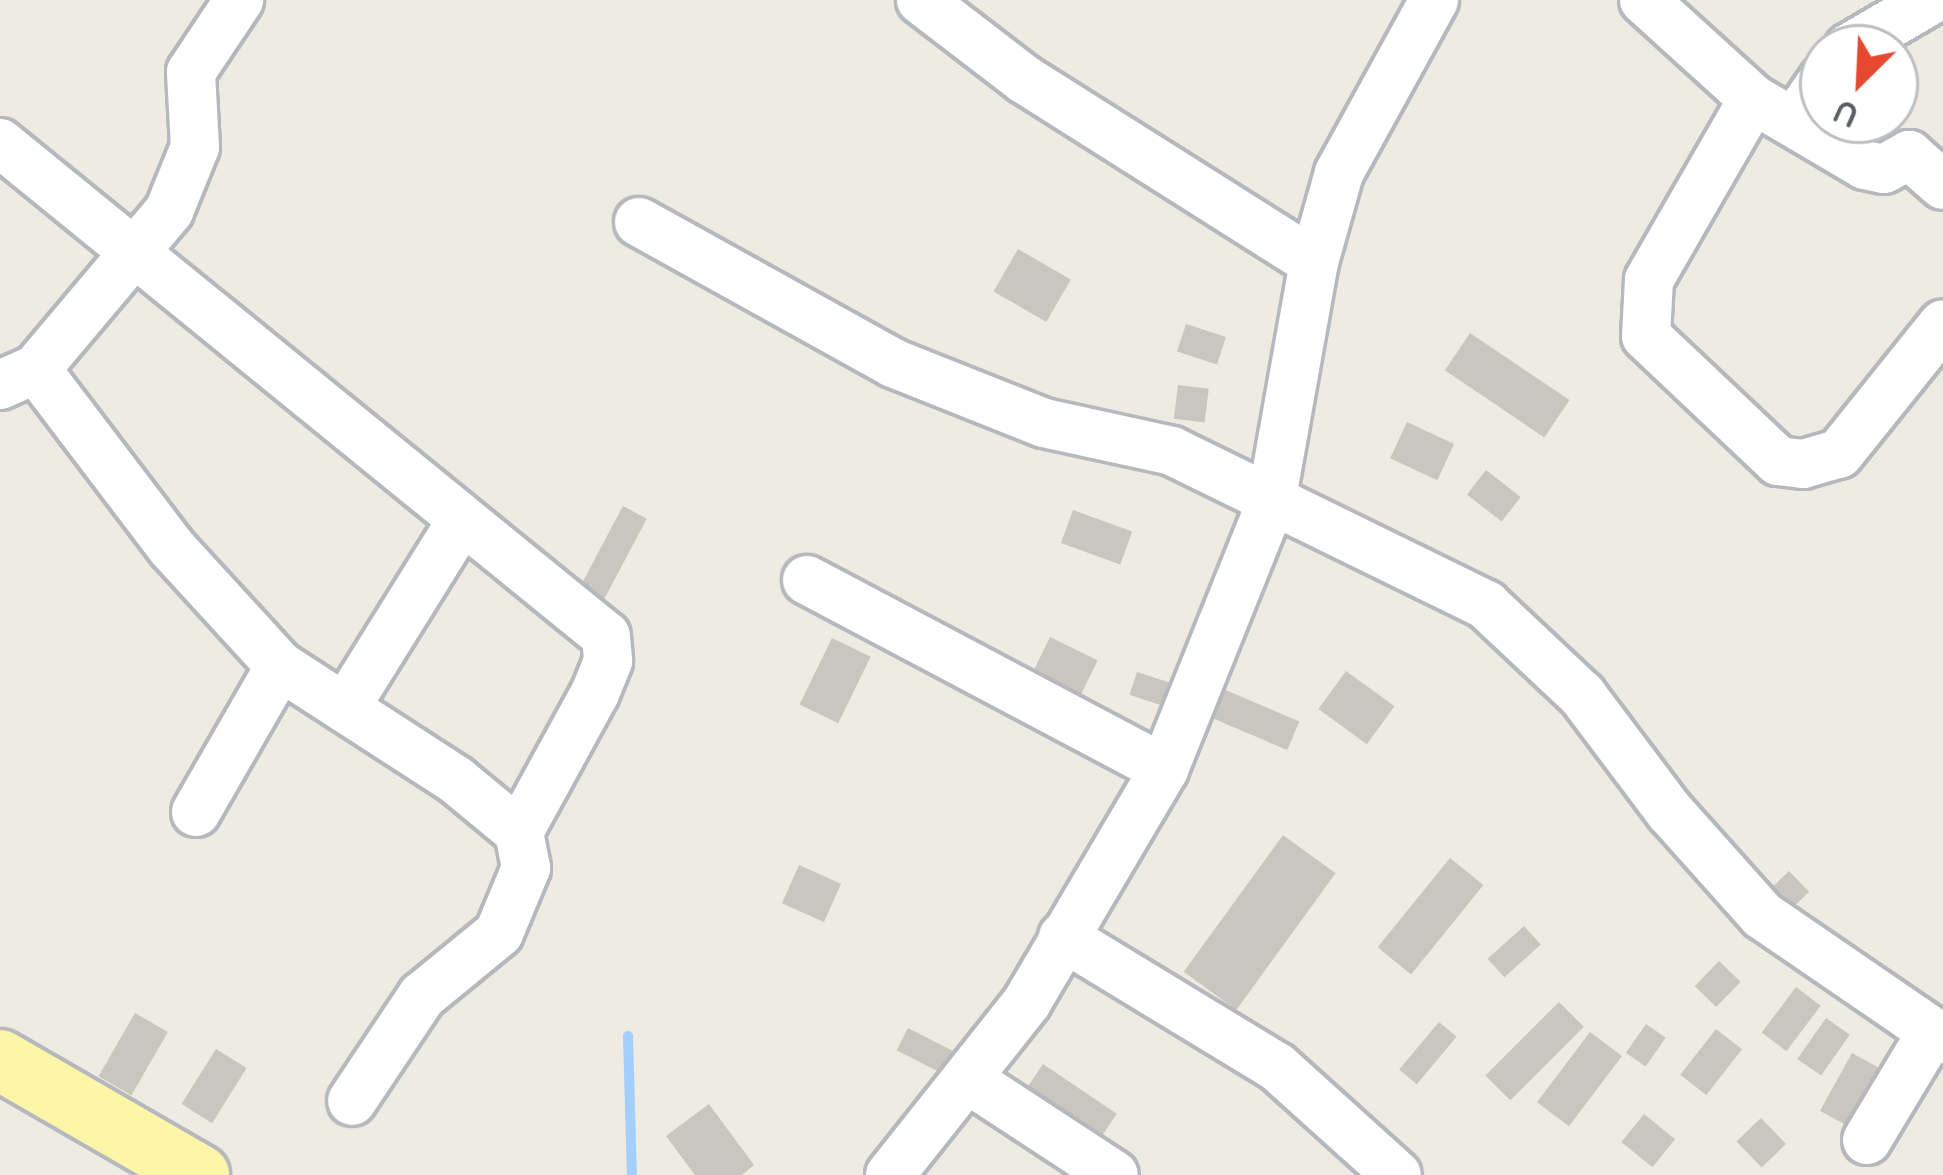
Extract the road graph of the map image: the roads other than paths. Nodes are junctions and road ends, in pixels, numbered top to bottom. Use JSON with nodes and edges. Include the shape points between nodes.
{"nodes":[{"id":1,"x":238,"y":0,"type":"edge"},
{"id":2,"x":921,"y":0,"type":"edge"},
{"id":3,"x":1434,"y":0,"type":"edge"},
{"id":4,"x":1644,"y":0,"type":"edge"},
{"id":5,"x":1931,"y":0,"type":"edge"},
{"id":6,"x":1890,"y":24,"type":"edge"},
{"id":7,"x":1799,"y":95,"type":"edge"},
{"id":8,"x":1774,"y":110,"type":"junction"},
{"id":9,"x":0,"y":143,"type":"edge"},
{"id":10,"x":1943,"y":185,"type":"edge"},
{"id":11,"x":638,"y":222,"type":"dead end"},
{"id":12,"x":137,"y":253,"type":"junction"},
{"id":13,"x":1314,"y":262,"type":"junction"},
{"id":14,"x":1943,"y":324,"type":"edge"},
{"id":15,"x":18,"y":377,"type":"edge"},
{"id":16,"x":1271,"y":503,"type":"junction"},
{"id":17,"x":462,"y":520,"type":"junction"},
{"id":18,"x":807,"y":580,"type":"dead end"},
{"id":19,"x":280,"y":666,"type":"junction"},
{"id":20,"x":345,"y":708,"type":"junction"},
{"id":21,"x":1164,"y":770,"type":"junction"},
{"id":22,"x":196,"y":812,"type":"dead end"},
{"id":23,"x":519,"y":832,"type":"junction"},
{"id":24,"x":1063,"y":937,"type":"junction"},
{"id":25,"x":1937,"y":1036,"type":"edge"},
{"id":26,"x":0,"y":1060,"type":"edge"},
{"id":27,"x":969,"y":1080,"type":"junction"},
{"id":28,"x":352,"y":1101,"type":"dead end"},
{"id":29,"x":1867,"y":1140,"type":"dead end"},
{"id":30,"x":199,"y":1175,"type":"edge"},
{"id":31,"x":890,"y":1175,"type":"edge"},
{"id":32,"x":1114,"y":1175,"type":"edge"},
{"id":33,"x":1397,"y":1175,"type":"edge"}],
"edges":[{"from":1,"to":12,"type":"street","via":[[190,72],[195,147],[188,181]]},
{"from":2,"to":13,"type":"street","via":[[1024,79]]},
{"from":3,"to":13,"type":"street","via":[[1339,172]]},
{"from":4,"to":8,"type":"street"},
{"from":5,"to":6,"type":"street"},
{"from":7,"to":8,"type":"street"},
{"from":8,"to":10,"type":"street","via":[[1875,168],[1909,155]]},
{"from":8,"to":14,"type":"street","via":[[1649,280],[1646,336],[1778,460],[1803,464],[1839,454]]},
{"from":9,"to":12,"type":"street"},
{"from":11,"to":16,"type":"street","via":[[893,363],[1044,423],[1172,451]]},
{"from":12,"to":15,"type":"street"},
{"from":12,"to":17,"type":"street"},
{"from":13,"to":16,"type":"street"},
{"from":15,"to":19,"type":"street"},
{"from":16,"to":21,"type":"street"},
{"from":16,"to":25,"type":"street","via":[[1486,605],[1582,695],[1762,915]]},
{"from":17,"to":20,"type":"street"},
{"from":17,"to":23,"type":"street","via":[[606,636],[608,661],[596,693]]},
{"from":18,"to":21,"type":"street"},
{"from":19,"to":20,"type":"street"},
{"from":19,"to":22,"type":"street"},
{"from":20,"to":23,"type":"street"},
{"from":21,"to":24,"type":"street"},
{"from":23,"to":28,"type":"street","via":[[526,868],[499,933],[422,996]]},
{"from":24,"to":27,"type":"street"},
{"from":24,"to":33,"type":"street","via":[[1277,1067]]},
{"from":25,"to":29,"type":"street"},
{"from":26,"to":30,"type":"main road"},
{"from":27,"to":31,"type":"street"},
{"from":27,"to":32,"type":"street"}]}
